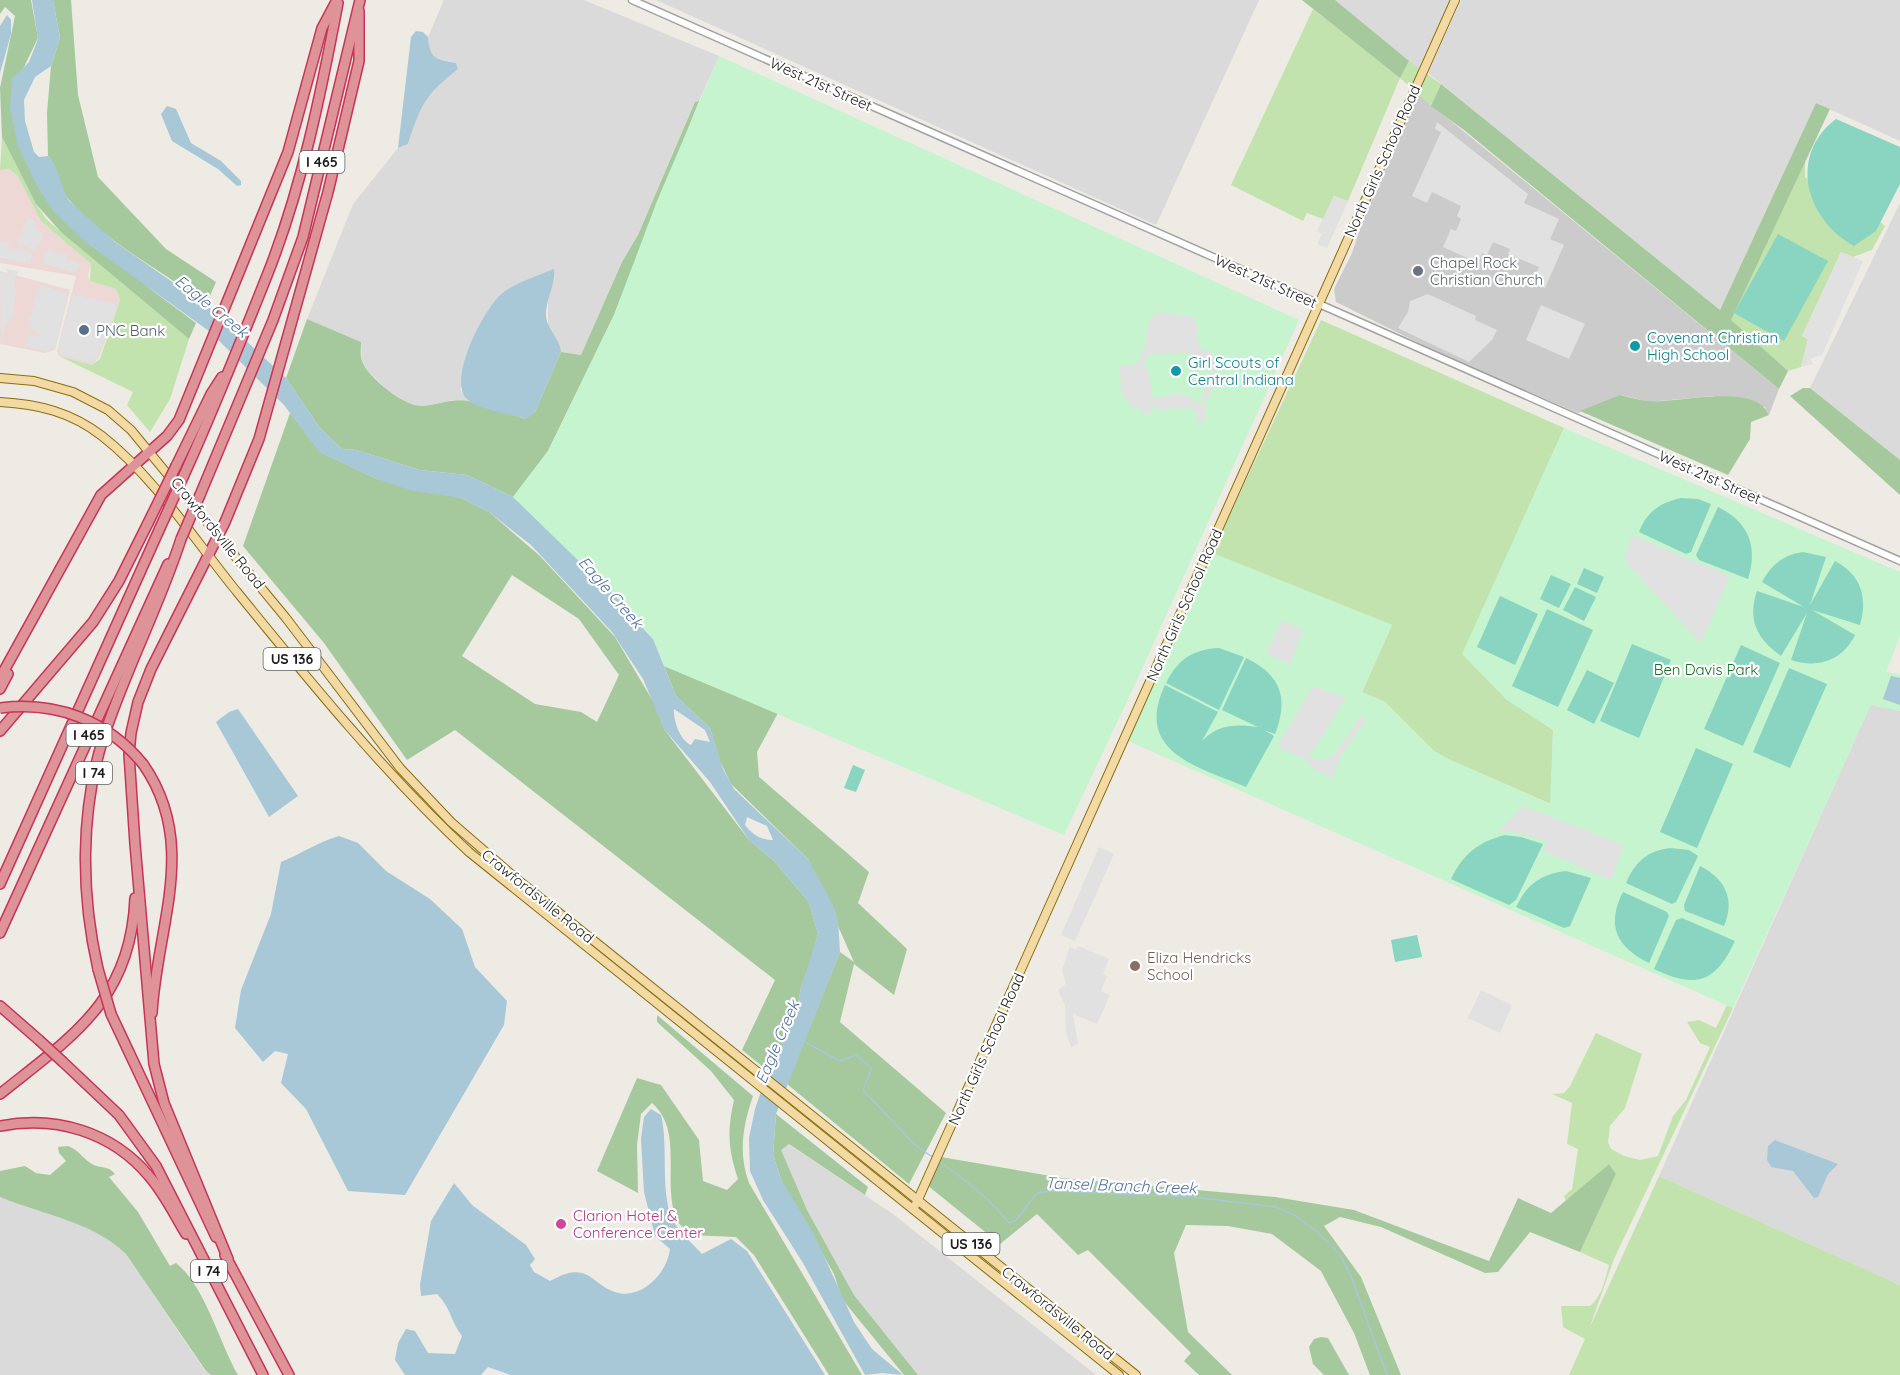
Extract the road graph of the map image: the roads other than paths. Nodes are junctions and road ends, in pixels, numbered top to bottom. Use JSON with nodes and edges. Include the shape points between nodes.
{"nodes":[{"id":1,"x":338,"y":0,"type":"edge"},
{"id":2,"x":360,"y":0,"type":"edge"},
{"id":3,"x":632,"y":0,"type":"edge"},
{"id":4,"x":1455,"y":0,"type":"edge"},
{"id":5,"x":359,"y":11,"type":"junction"},
{"id":6,"x":1318,"y":303,"type":"junction"},
{"id":7,"x":228,"y":368,"type":"junction"},
{"id":8,"x":0,"y":378,"type":"edge"},
{"id":9,"x":0,"y":402,"type":"edge"},
{"id":10,"x":150,"y":451,"type":"junction"},
{"id":11,"x":133,"y":466,"type":"junction"},
{"id":12,"x":218,"y":534,"type":"junction"},
{"id":13,"x":181,"y":539,"type":"junction"},
{"id":14,"x":207,"y":555,"type":"junction"},
{"id":15,"x":1900,"y":561,"type":"edge"},
{"id":16,"x":43,"y":605,"type":"junction"},
{"id":17,"x":0,"y":678,"type":"edge"},
{"id":18,"x":0,"y":689,"type":"edge"},
{"id":19,"x":0,"y":708,"type":"edge"},
{"id":20,"x":0,"y":731,"type":"edge"},
{"id":21,"x":136,"y":863,"type":"junction"},
{"id":22,"x":0,"y":884,"type":"edge"},
{"id":23,"x":0,"y":933,"type":"edge"},
{"id":24,"x":0,"y":1006,"type":"edge"},
{"id":25,"x":152,"y":1054,"type":"junction"},
{"id":26,"x":0,"y":1094,"type":"edge"},
{"id":27,"x":0,"y":1126,"type":"edge"},
{"id":28,"x":918,"y":1201,"type":"junction"},
{"id":29,"x":912,"y":1210,"type":"junction"},
{"id":30,"x":228,"y":1259,"type":"junction"},
{"id":31,"x":221,"y":1296,"type":"junction"},
{"id":32,"x":263,"y":1375,"type":"edge"},
{"id":33,"x":289,"y":1375,"type":"edge"},
{"id":34,"x":1119,"y":1375,"type":"edge"},
{"id":35,"x":1136,"y":1375,"type":"edge"}],
"edges":[{"from":1,"to":7,"type":"highway","number":"I 465","via":[[306,150],[268,272]]},
{"from":1,"to":10,"type":"highway","via":[[322,28],[293,139],[202,368],[176,425]]},
{"from":2,"to":5,"type":"highway","number":"I 465"},
{"from":3,"to":6,"type":"street","name":"West 21st Street"},
{"from":4,"to":6,"type":"main road","name":"North Girls School Road"},
{"from":5,"to":12,"type":"highway","via":[[359,61],[328,192],[252,462]]},
{"from":5,"to":13,"type":"highway","number":"I 465","bridge":true,"via":[[303,237],[273,320]]},
{"from":6,"to":15,"type":"street","name":"West 21st Street"},
{"from":6,"to":28,"type":"main road","name":"North Girls School Road"},
{"from":7,"to":20,"type":"highway","bridge":true,"via":[[211,394],[119,580],[93,622]]},
{"from":7,"to":22,"type":"highway","number":"I 465","bridge":true,"via":[[219,397]]},
{"from":8,"to":10,"type":"main road","name":"Crawfordsville Road","via":[[48,383],[83,396],[119,419]]},
{"from":9,"to":11,"type":"main road","name":"Crawfordsville Road","via":[[39,406],[72,417],[102,436]]},
{"from":10,"to":11,"type":"highway"},
{"from":10,"to":12,"type":"main road","name":"Crawfordsville Road","number":"US 136"},
{"from":11,"to":14,"type":"main road","name":"Crawfordsville Road","number":"US 136"},
{"from":11,"to":16,"type":"highway","via":[[101,495]]},
{"from":12,"to":14,"type":"highway"},
{"from":12,"to":28,"type":"main road","name":"Crawfordsville Road","number":"US 136","via":[[392,758],[451,822]]},
{"from":13,"to":23,"type":"highway","number":"I 465","via":[[142,616]]},
{"from":13,"to":30,"type":"highway","number":"I 74","bridge":true,"via":[[165,588],[117,702],[93,780],[86,830],[86,878],[91,939],[111,1014]]},
{"from":14,"to":21,"type":"highway","via":[[151,669],[135,714],[129,754]]},
{"from":14,"to":29,"type":"main road","name":"Crawfordsville Road","number":"US 136","via":[[402,786],[458,842]]},
{"from":16,"to":17,"type":"highway"},
{"from":16,"to":18,"type":"highway"},
{"from":19,"to":25,"type":"highway","bridge":true,"via":[[35,706],[82,717],[114,735],[143,764],[166,807],[173,849],[152,1006]]},
{"from":21,"to":25,"type":"highway"},
{"from":21,"to":26,"type":"highway","via":[[130,937],[106,995],[92,1017],[67,1043]]},
{"from":24,"to":31,"type":"highway","number":"I 74","bridge":true,"via":[[110,1106],[148,1154]]},
{"from":25,"to":30,"type":"highway","via":[[164,1103]]},
{"from":27,"to":31,"type":"highway","via":[[31,1122],[71,1127],[120,1149],[158,1187]]},
{"from":28,"to":29,"type":"main road","name":"North Girls School Road"},
{"from":28,"to":35,"type":"main road","name":"Crawfordsville Road","number":"US 136"},
{"from":29,"to":34,"type":"main road","name":"Crawfordsville Road","number":"US 136"},
{"from":30,"to":33,"type":"highway","number":"I 74"},
{"from":31,"to":32,"type":"highway","number":"I 74"}]}
